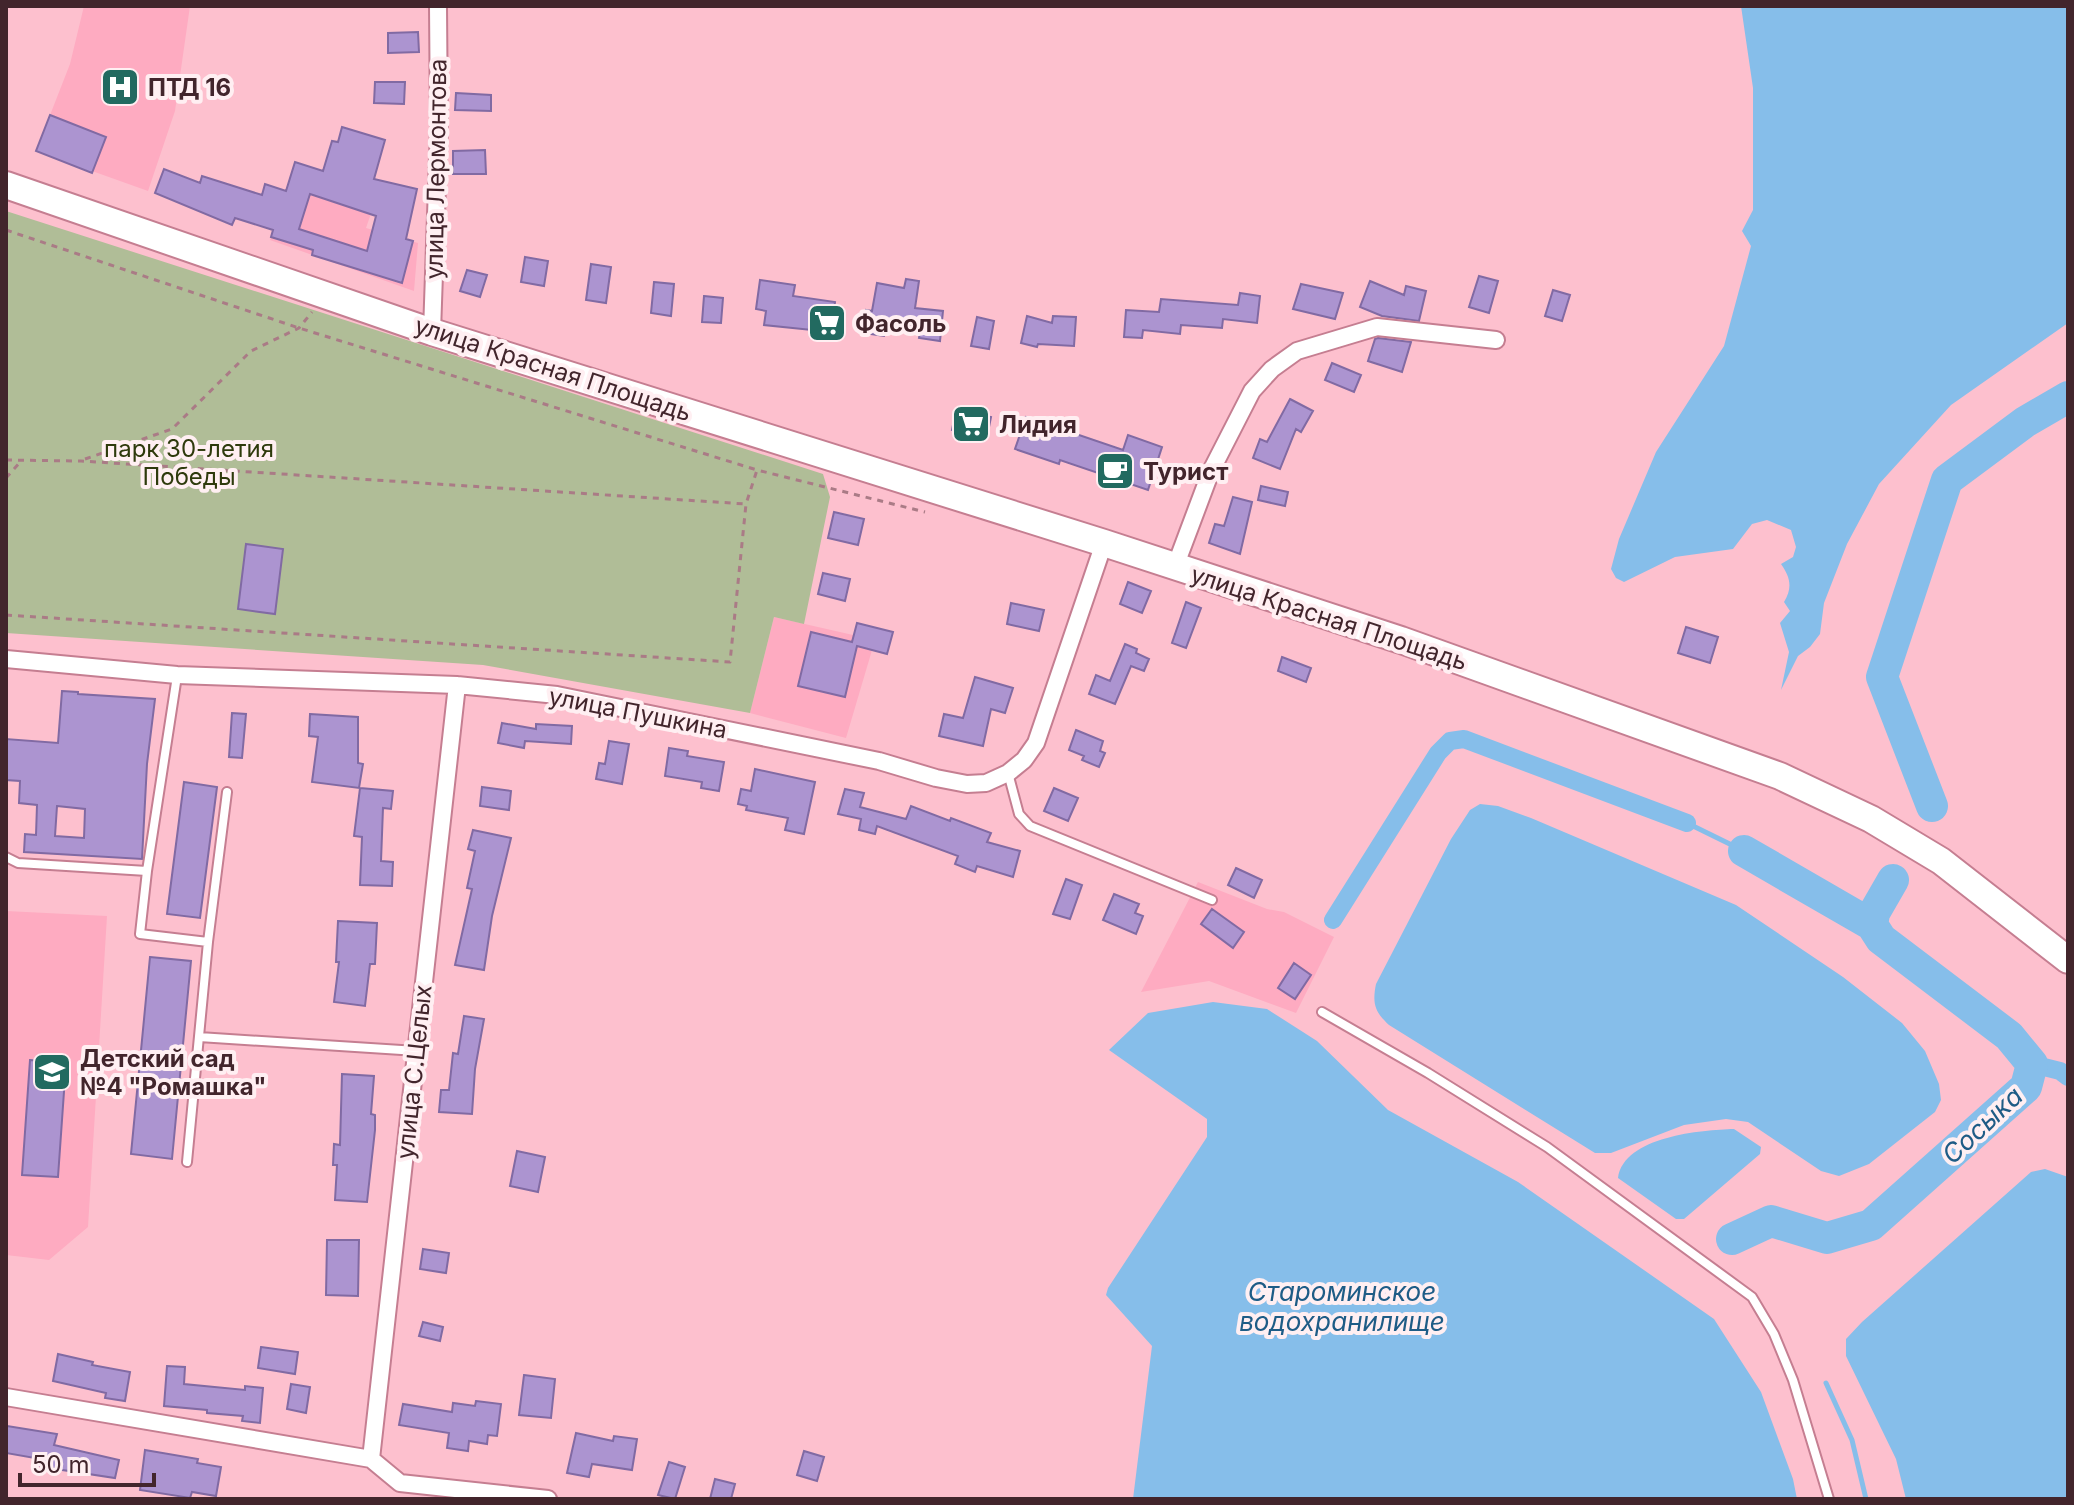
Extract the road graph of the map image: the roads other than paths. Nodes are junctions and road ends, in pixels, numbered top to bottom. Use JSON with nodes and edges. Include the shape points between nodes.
{"nodes":[{"id":1,"x":438,"y":6,"type":"edge"},
{"id":2,"x":6,"y":185,"type":"edge"},
{"id":3,"x":432,"y":332,"type":"junction"},
{"id":4,"x":1496,"y":340,"type":"dead end"},
{"id":5,"x":1104,"y":543,"type":"junction"},
{"id":6,"x":1175,"y":567,"type":"junction"},
{"id":7,"x":6,"y":659,"type":"edge"},
{"id":8,"x":177,"y":675,"type":"junction"},
{"id":9,"x":457,"y":685,"type":"junction"},
{"id":10,"x":1008,"y":773,"type":"junction"},
{"id":11,"x":227,"y":792,"type":"dead end"},
{"id":12,"x":6,"y":857,"type":"edge"},
{"id":13,"x":147,"y":871,"type":"junction"},
{"id":14,"x":1212,"y":900,"type":"dead end"},
{"id":15,"x":208,"y":942,"type":"junction"},
{"id":16,"x":2068,"y":960,"type":"edge"},
{"id":17,"x":1322,"y":1012,"type":"dead end"},
{"id":18,"x":199,"y":1037,"type":"junction"},
{"id":19,"x":417,"y":1051,"type":"junction"},
{"id":20,"x":187,"y":1162,"type":"dead end"},
{"id":21,"x":6,"y":1397,"type":"edge"},
{"id":22,"x":371,"y":1459,"type":"junction"},
{"id":23,"x":429,"y":1492,"type":"edge"},
{"id":24,"x":548,"y":1499,"type":"edge"},
{"id":25,"x":1829,"y":1499,"type":"edge"}],
"edges":[{"from":1,"to":3,"type":"street","name":"улица Лермонтова"},
{"from":2,"to":3,"type":"main road","name":"улица Красная Площадь"},
{"from":3,"to":5,"type":"main road","name":"улица Красная Площадь"},
{"from":4,"to":6,"type":"street","name":"улица Красная Площадь","via":[[1377,327],[1297,351],[1252,391],[1211,471]]},
{"from":5,"to":6,"type":"main road","name":"улица Красная Площадь"},
{"from":5,"to":10,"type":"street","via":[[1044,724],[1024,760]]},
{"from":6,"to":16,"type":"main road","name":"улица Красная Площадь","via":[[1483,669],[1780,776],[1871,819],[1941,861]]},
{"from":7,"to":8,"type":"street","name":"улица Пушкина"},
{"from":8,"to":9,"type":"street","name":"улица Пушкина"},
{"from":8,"to":13,"type":"lane"},
{"from":9,"to":10,"type":"street","name":"улица Пушкина","via":[[557,695],[967,784]]},
{"from":9,"to":19,"type":"street","name":"улица С.Целых"},
{"from":10,"to":14,"type":"lane","via":[[1019,814],[1030,826]]},
{"from":11,"to":15,"type":"lane"},
{"from":12,"to":13,"type":"lane","via":[[18,863]]},
{"from":13,"to":15,"type":"lane","via":[[140,934]]},
{"from":15,"to":18,"type":"lane"},
{"from":17,"to":25,"type":"lane","via":[[1547,1147],[1752,1297],[1793,1380]]},
{"from":18,"to":19,"type":"lane"},
{"from":18,"to":20,"type":"lane"},
{"from":19,"to":22,"type":"street","name":"улица С.Целых"},
{"from":21,"to":22,"type":"street"},
{"from":22,"to":23,"type":"street","via":[[400,1483]]},
{"from":23,"to":24,"type":"street"}]}
